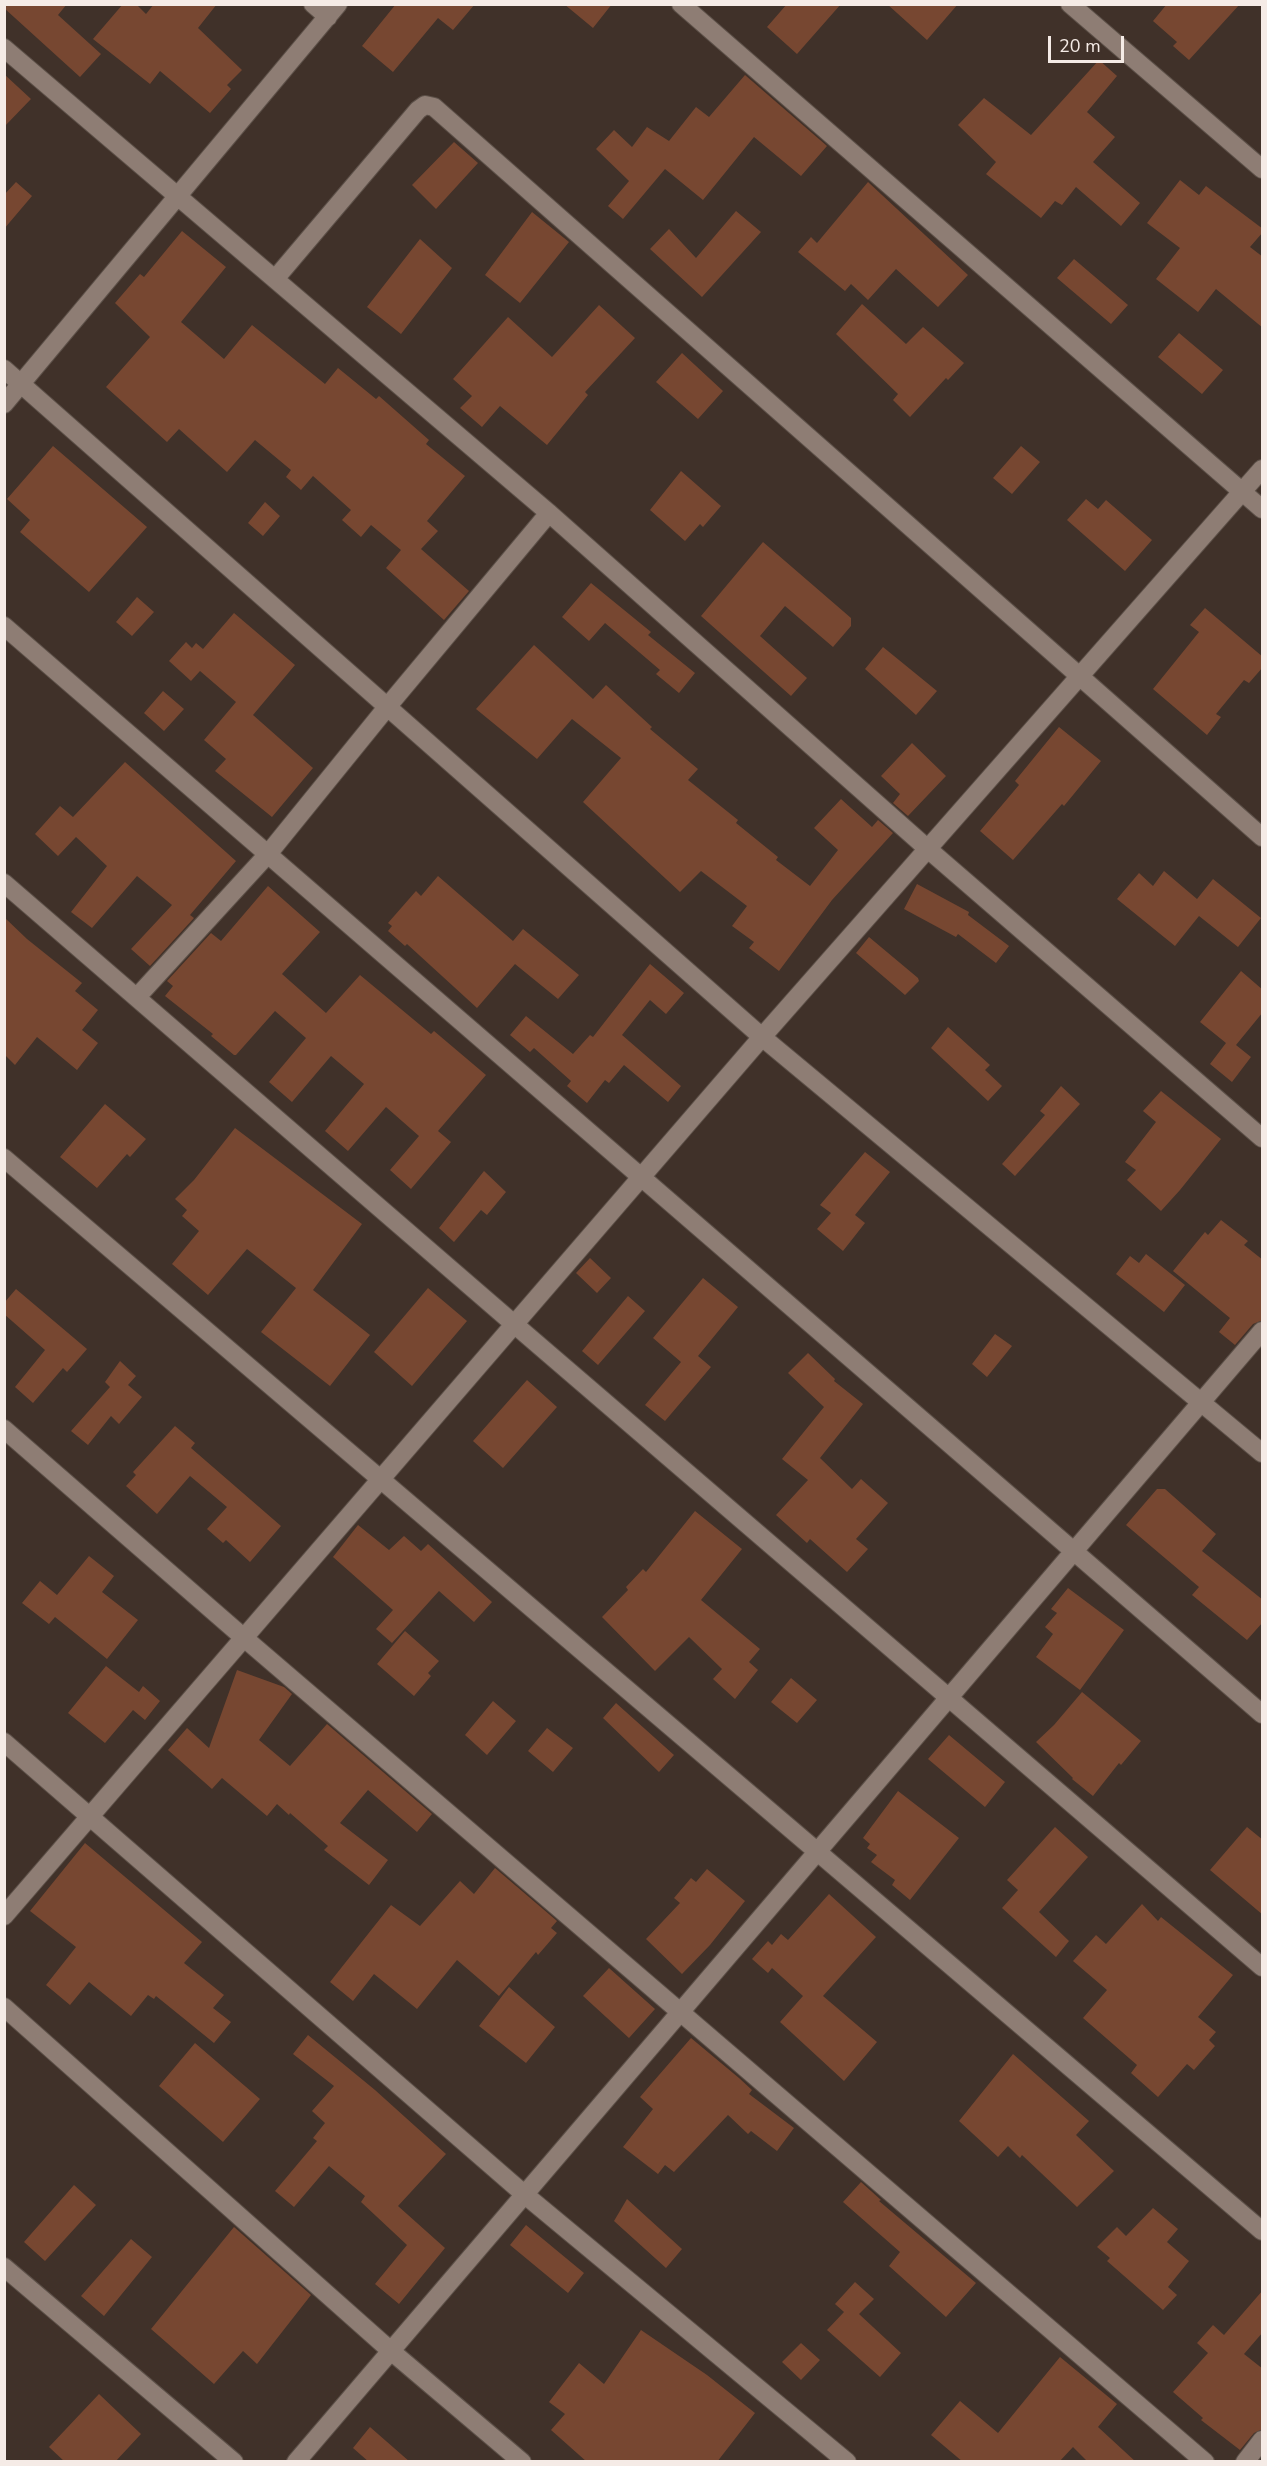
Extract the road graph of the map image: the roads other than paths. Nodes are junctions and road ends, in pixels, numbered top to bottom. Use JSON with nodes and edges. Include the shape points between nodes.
{"nodes":[{"id":1,"x":313,"y":4,"type":"edge"},
{"id":2,"x":681,"y":4,"type":"edge"},
{"id":3,"x":1070,"y":4,"type":"edge"},
{"id":4,"x":333,"y":11,"type":"edge"},
{"id":5,"x":4,"y":48,"type":"edge"},
{"id":6,"x":1263,"y":169,"type":"edge"},
{"id":7,"x":178,"y":198,"type":"junction"},
{"id":8,"x":275,"y":279,"type":"junction"},
{"id":9,"x":4,"y":369,"type":"edge"},
{"id":10,"x":22,"y":384,"type":"junction"},
{"id":11,"x":4,"y":404,"type":"edge"},
{"id":12,"x":1263,"y":469,"type":"edge"},
{"id":13,"x":1242,"y":492,"type":"junction"},
{"id":14,"x":1263,"y":509,"type":"edge"},
{"id":15,"x":549,"y":513,"type":"junction"},
{"id":16,"x":4,"y":626,"type":"edge"},
{"id":17,"x":1079,"y":675,"type":"junction"},
{"id":18,"x":388,"y":706,"type":"junction"},
{"id":19,"x":1263,"y":837,"type":"edge"},
{"id":20,"x":929,"y":850,"type":"junction"},
{"id":21,"x":268,"y":854,"type":"junction"},
{"id":22,"x":4,"y":883,"type":"edge"},
{"id":23,"x":137,"y":997,"type":"junction"},
{"id":24,"x":762,"y":1037,"type":"junction"},
{"id":25,"x":1263,"y":1138,"type":"edge"},
{"id":26,"x":4,"y":1158,"type":"edge"},
{"id":27,"x":641,"y":1178,"type":"junction"},
{"id":28,"x":514,"y":1324,"type":"junction"},
{"id":29,"x":1263,"y":1331,"type":"edge"},
{"id":30,"x":1200,"y":1402,"type":"junction"},
{"id":31,"x":4,"y":1429,"type":"edge"},
{"id":32,"x":1263,"y":1453,"type":"edge"},
{"id":33,"x":379,"y":1480,"type":"junction"},
{"id":34,"x":1075,"y":1553,"type":"junction"},
{"id":35,"x":243,"y":1637,"type":"junction"},
{"id":36,"x":950,"y":1697,"type":"junction"},
{"id":37,"x":1263,"y":1714,"type":"edge"},
{"id":38,"x":4,"y":1742,"type":"edge"},
{"id":39,"x":90,"y":1816,"type":"junction"},
{"id":40,"x":817,"y":1850,"type":"junction"},
{"id":41,"x":4,"y":1916,"type":"edge"},
{"id":42,"x":1263,"y":1967,"type":"edge"},
{"id":43,"x":4,"y":2007,"type":"edge"},
{"id":44,"x":680,"y":2011,"type":"junction"},
{"id":45,"x":524,"y":2193,"type":"junction"},
{"id":46,"x":1263,"y":2231,"type":"edge"},
{"id":47,"x":4,"y":2267,"type":"edge"},
{"id":48,"x":391,"y":2350,"type":"junction"},
{"id":49,"x":1263,"y":2440,"type":"edge"},
{"id":50,"x":234,"y":2462,"type":"edge"},
{"id":51,"x":296,"y":2462,"type":"edge"},
{"id":52,"x":522,"y":2462,"type":"edge"},
{"id":53,"x":847,"y":2462,"type":"edge"},
{"id":54,"x":1204,"y":2462,"type":"edge"},
{"id":55,"x":1245,"y":2462,"type":"edge"}],
"edges":[{"from":1,"to":4,"type":"street"},
{"from":2,"to":13,"type":"street"},
{"from":3,"to":6,"type":"street"},
{"from":4,"to":7,"type":"street"},
{"from":5,"to":7,"type":"street"},
{"from":7,"to":8,"type":"street"},
{"from":7,"to":10,"type":"street"},
{"from":8,"to":15,"type":"street"},
{"from":8,"to":17,"type":"street","via":[[418,110],[425,105],[434,107]]},
{"from":9,"to":10,"type":"street"},
{"from":10,"to":11,"type":"street"},
{"from":10,"to":18,"type":"street"},
{"from":12,"to":13,"type":"street"},
{"from":13,"to":14,"type":"street"},
{"from":13,"to":17,"type":"street"},
{"from":15,"to":18,"type":"street"},
{"from":15,"to":20,"type":"street"},
{"from":16,"to":21,"type":"street"},
{"from":17,"to":19,"type":"street"},
{"from":17,"to":20,"type":"street"},
{"from":18,"to":21,"type":"street"},
{"from":18,"to":24,"type":"street"},
{"from":20,"to":24,"type":"street"},
{"from":20,"to":25,"type":"street"},
{"from":21,"to":23,"type":"street"},
{"from":21,"to":27,"type":"street"},
{"from":22,"to":23,"type":"street"},
{"from":23,"to":28,"type":"street"},
{"from":24,"to":27,"type":"street"},
{"from":24,"to":30,"type":"street"},
{"from":26,"to":33,"type":"street"},
{"from":27,"to":28,"type":"street"},
{"from":27,"to":34,"type":"street"},
{"from":28,"to":33,"type":"street"},
{"from":28,"to":36,"type":"street"},
{"from":29,"to":30,"type":"street"},
{"from":30,"to":32,"type":"street"},
{"from":30,"to":34,"type":"street"},
{"from":31,"to":35,"type":"street"},
{"from":33,"to":35,"type":"street"},
{"from":33,"to":40,"type":"street"},
{"from":34,"to":36,"type":"street"},
{"from":34,"to":37,"type":"street"},
{"from":35,"to":39,"type":"street"},
{"from":35,"to":44,"type":"street"},
{"from":36,"to":40,"type":"street"},
{"from":36,"to":42,"type":"street"},
{"from":38,"to":39,"type":"street"},
{"from":39,"to":41,"type":"street"},
{"from":39,"to":45,"type":"street"},
{"from":40,"to":44,"type":"street"},
{"from":40,"to":46,"type":"street"},
{"from":43,"to":48,"type":"street"},
{"from":44,"to":45,"type":"street"},
{"from":44,"to":54,"type":"street"},
{"from":45,"to":48,"type":"street"},
{"from":45,"to":53,"type":"street"},
{"from":47,"to":50,"type":"street"},
{"from":48,"to":51,"type":"street"},
{"from":48,"to":52,"type":"street"},
{"from":49,"to":55,"type":"street"}]}
